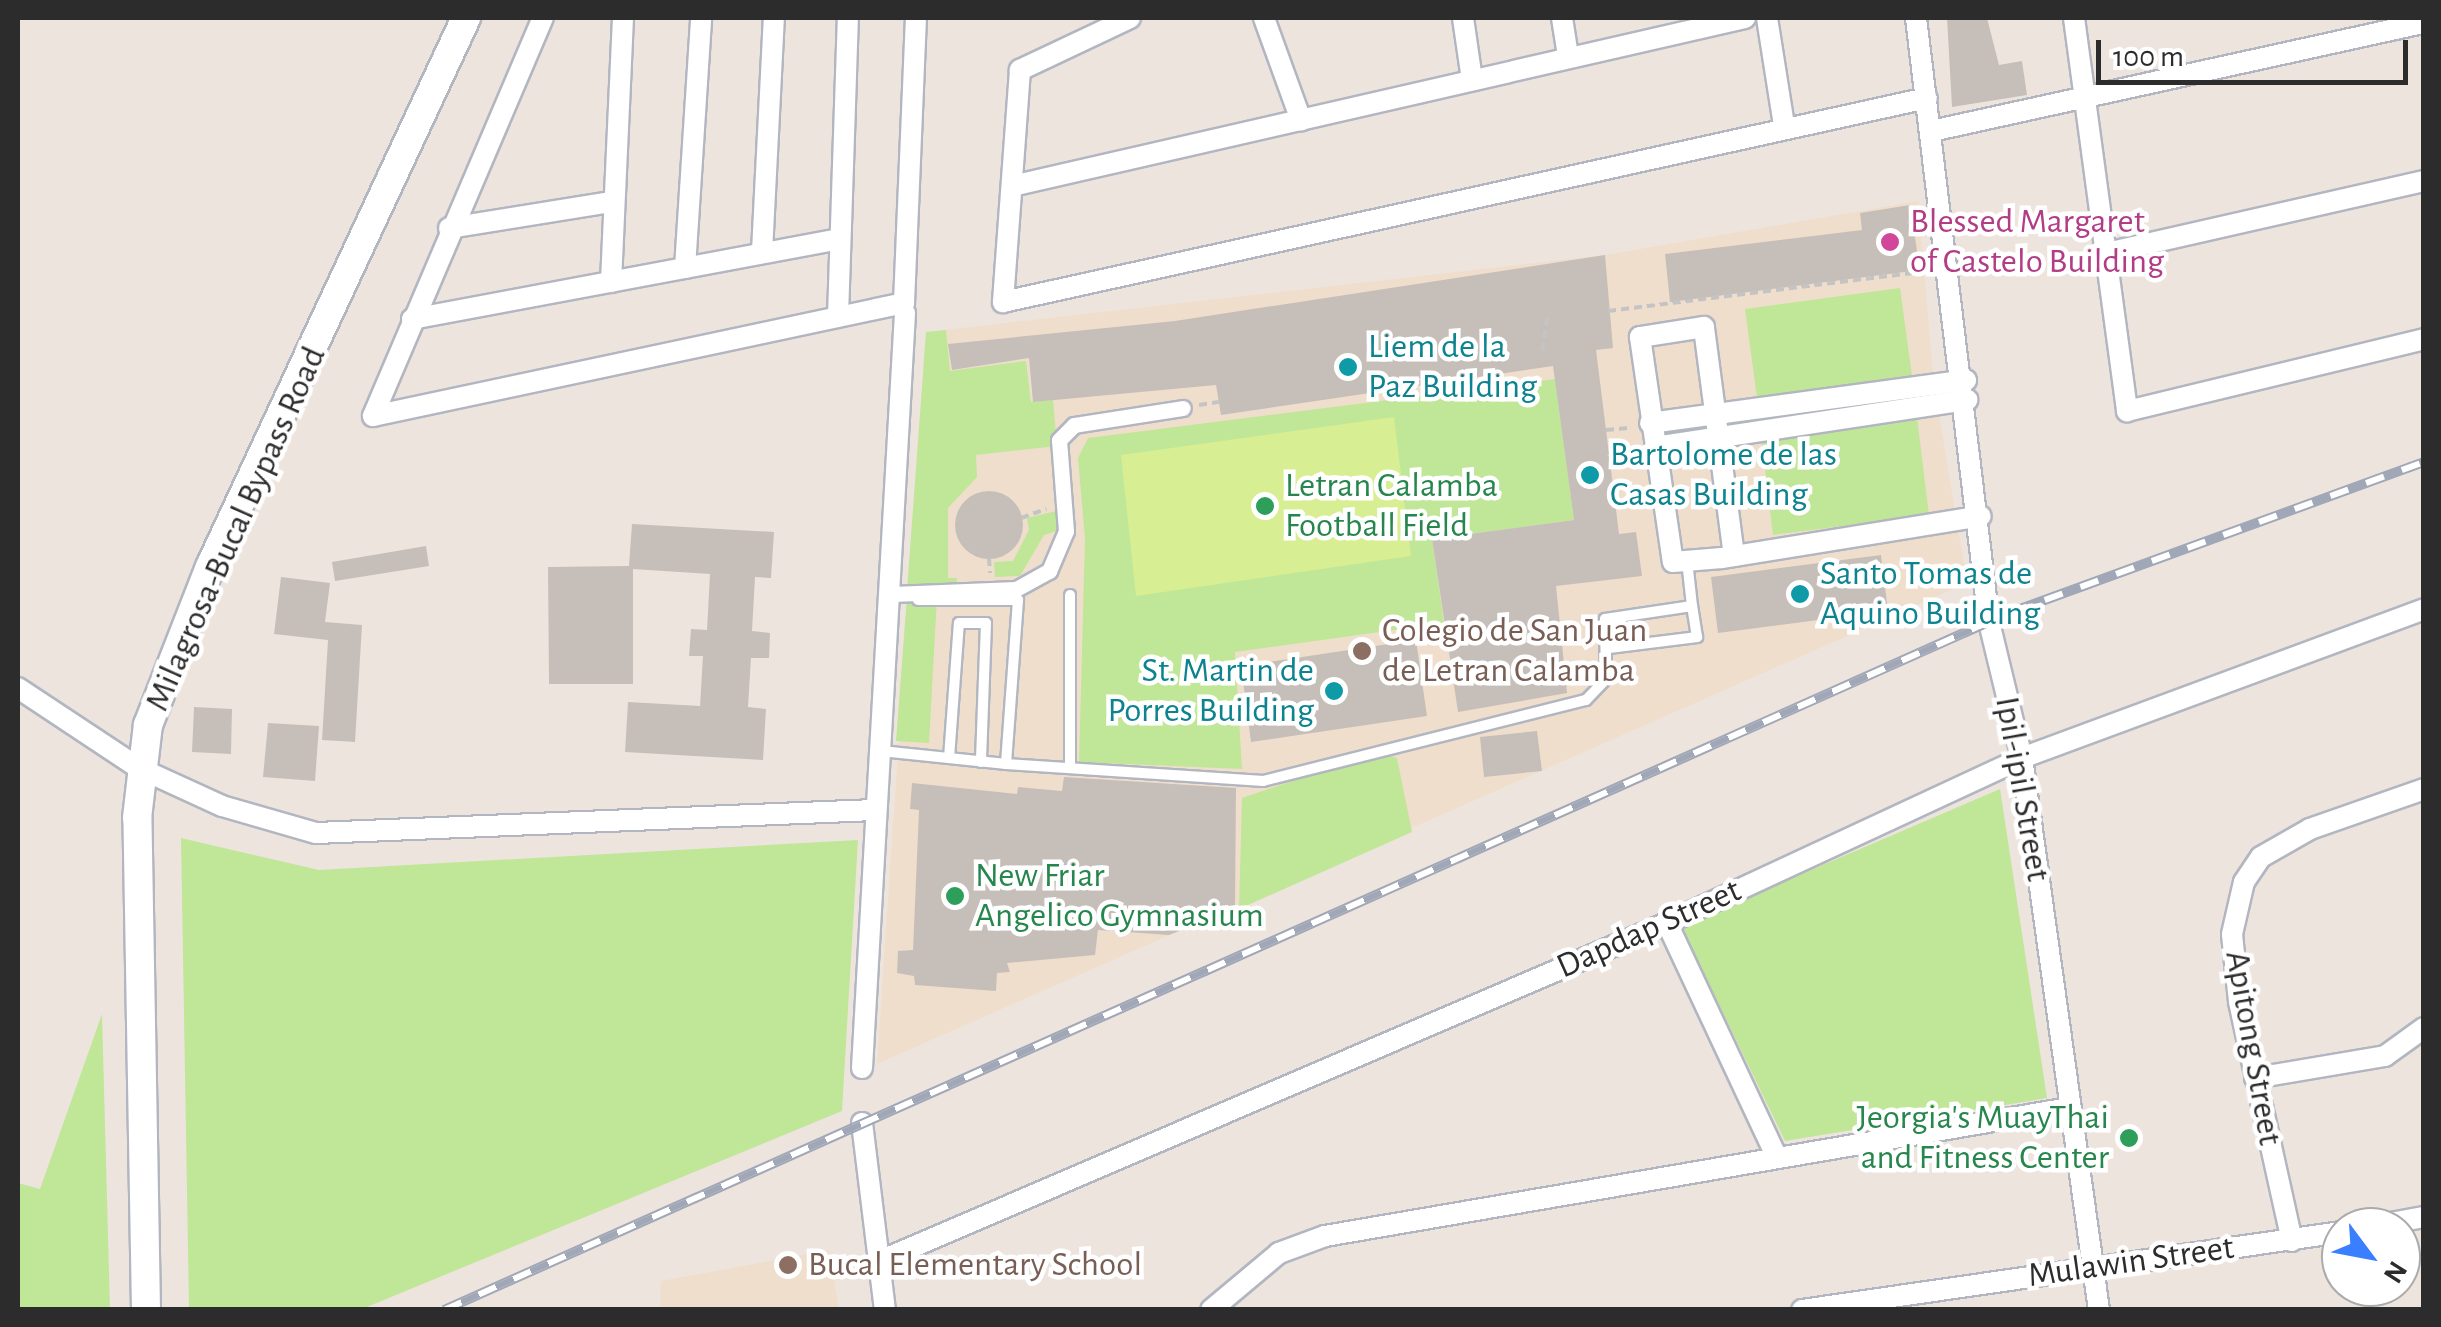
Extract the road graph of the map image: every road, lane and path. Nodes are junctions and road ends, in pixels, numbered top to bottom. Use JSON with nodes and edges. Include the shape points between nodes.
{"nodes":[{"id":1,"x":466,"y":18,"type":"edge"},
{"id":2,"x":542,"y":18,"type":"edge"},
{"id":3,"x":624,"y":18,"type":"edge"},
{"id":4,"x":678,"y":18,"type":"edge"},
{"id":5,"x":774,"y":18,"type":"edge"},
{"id":6,"x":848,"y":18,"type":"edge"},
{"id":7,"x":916,"y":18,"type":"edge"},
{"id":8,"x":1130,"y":18,"type":"edge"},
{"id":9,"x":1264,"y":18,"type":"edge"},
{"id":10,"x":1462,"y":18,"type":"edge"},
{"id":11,"x":1562,"y":18,"type":"edge"},
{"id":12,"x":1745,"y":18,"type":"edge"},
{"id":13,"x":1767,"y":18,"type":"edge"},
{"id":14,"x":1916,"y":18,"type":"edge"},
{"id":15,"x":2074,"y":18,"type":"edge"},
{"id":16,"x":701,"y":19,"type":"edge"},
{"id":17,"x":2424,"y":23,"type":"edge"},
{"id":18,"x":1665,"y":27,"type":"edge"},
{"id":19,"x":1568,"y":56,"type":"junction"},
{"id":20,"x":1472,"y":80,"type":"junction"},
{"id":21,"x":1928,"y":98,"type":"junction"},
{"id":22,"x":2085,"y":98,"type":"junction"},
{"id":23,"x":1301,"y":120,"type":"junction"},
{"id":24,"x":1784,"y":125,"type":"junction"},
{"id":25,"x":1936,"y":130,"type":"junction"},
{"id":26,"x":2424,"y":180,"type":"edge"},
{"id":27,"x":1012,"y":186,"type":"junction"},
{"id":28,"x":611,"y":202,"type":"junction"},
{"id":29,"x":449,"y":228,"type":"junction"},
{"id":30,"x":838,"y":239,"type":"junction"},
{"id":31,"x":762,"y":252,"type":"junction"},
{"id":32,"x":2111,"y":252,"type":"junction"},
{"id":33,"x":685,"y":268,"type":"junction"},
{"id":34,"x":1952,"y":268,"type":"junction"},
{"id":35,"x":611,"y":282,"type":"junction"},
{"id":36,"x":1608,"y":311,"type":"dead end"},
{"id":37,"x":904,"y":313,"type":"dead end"},
{"id":38,"x":838,"y":316,"type":"junction"},
{"id":39,"x":1547,"y":318,"type":"dead end"},
{"id":40,"x":412,"y":320,"type":"junction"},
{"id":41,"x":2424,"y":338,"type":"edge"},
{"id":42,"x":1546,"y":349,"type":"dead end"},
{"id":43,"x":1967,"y":390,"type":"junction"},
{"id":44,"x":1182,"y":408,"type":"dead end"},
{"id":45,"x":1714,"y":427,"type":"junction"},
{"id":46,"x":1606,"y":430,"type":"dead end"},
{"id":47,"x":1652,"y":432,"type":"junction"},
{"id":48,"x":1064,"y":503,"type":"junction"},
{"id":49,"x":1981,"y":516,"type":"junction"},
{"id":50,"x":1021,"y":518,"type":"dead end"},
{"id":51,"x":1734,"y":556,"type":"junction"},
{"id":52,"x":1688,"y":561,"type":"junction"},
{"id":53,"x":1070,"y":595,"type":"dead end"},
{"id":54,"x":892,"y":597,"type":"junction"},
{"id":55,"x":1692,"y":606,"type":"junction"},
{"id":56,"x":2424,"y":609,"type":"edge"},
{"id":57,"x":1610,"y":648,"type":"junction"},
{"id":58,"x":18,"y":688,"type":"edge"},
{"id":59,"x":881,"y":751,"type":"junction"},
{"id":60,"x":949,"y":758,"type":"junction"},
{"id":61,"x":2022,"y":758,"type":"junction"},
{"id":62,"x":981,"y":762,"type":"junction"},
{"id":63,"x":1006,"y":764,"type":"junction"},
{"id":64,"x":139,"y":768,"type":"junction"},
{"id":65,"x":1070,"y":768,"type":"junction"},
{"id":66,"x":2424,"y":789,"type":"edge"},
{"id":67,"x":873,"y":810,"type":"junction"},
{"id":68,"x":1667,"y":923,"type":"junction"},
{"id":69,"x":2424,"y":1028,"type":"edge"},
{"id":70,"x":862,"y":1068,"type":"dead end"},
{"id":71,"x":2256,"y":1078,"type":"junction"},
{"id":72,"x":2069,"y":1108,"type":"junction"},
{"id":73,"x":862,"y":1123,"type":"dead end"},
{"id":74,"x":1776,"y":1156,"type":"junction"},
{"id":75,"x":2321,"y":1236,"type":"edge"},
{"id":76,"x":2292,"y":1241,"type":"junction"},
{"id":77,"x":880,"y":1261,"type":"junction"},
{"id":78,"x":2090,"y":1266,"type":"junction"},
{"id":79,"x":146,"y":1310,"type":"edge"},
{"id":80,"x":885,"y":1310,"type":"edge"},
{"id":81,"x":1211,"y":1310,"type":"edge"},
{"id":82,"x":1802,"y":1310,"type":"edge"},
{"id":83,"x":2099,"y":1310,"type":"edge"}],
"edges":[{"from":1,"to":64,"type":"main road","name":"Milagrosa-Bucal Bypass Road","via":[[210,568]]},
{"from":2,"to":29,"type":"street"},
{"from":3,"to":28,"type":"street"},
{"from":4,"to":16,"type":"street"},
{"from":5,"to":31,"type":"street"},
{"from":6,"to":30,"type":"street"},
{"from":7,"to":38,"type":"street","via":[[904,303]]},
{"from":8,"to":27,"type":"street","via":[[1020,70]]},
{"from":9,"to":23,"type":"street"},
{"from":10,"to":20,"type":"street"},
{"from":11,"to":19,"type":"street"},
{"from":12,"to":18,"type":"street"},
{"from":13,"to":24,"type":"street"},
{"from":14,"to":21,"type":"street","name":"Ipil-ipil Street"},
{"from":15,"to":22,"type":"street"},
{"from":16,"to":33,"type":"street"},
{"from":17,"to":22,"type":"street"},
{"from":18,"to":19,"type":"street"},
{"from":19,"to":20,"type":"street"},
{"from":20,"to":23,"type":"street"},
{"from":21,"to":24,"type":"street"},
{"from":21,"to":25,"type":"street","name":"Ipil-ipil Street"},
{"from":22,"to":25,"type":"street"},
{"from":22,"to":32,"type":"street"},
{"from":23,"to":27,"type":"street"},
{"from":24,"to":27,"type":"street","via":[[1003,302]]},
{"from":25,"to":34,"type":"street","name":"Ipil-ipil Street"},
{"from":26,"to":32,"type":"street"},
{"from":28,"to":29,"type":"street"},
{"from":28,"to":35,"type":"street"},
{"from":29,"to":40,"type":"street"},
{"from":30,"to":31,"type":"street"},
{"from":30,"to":38,"type":"street"},
{"from":31,"to":33,"type":"street"},
{"from":32,"to":41,"type":"street","via":[[2127,411]]},
{"from":33,"to":35,"type":"street"},
{"from":34,"to":36,"type":"path"},
{"from":34,"to":43,"type":"street","name":"Ipil-ipil Street"},
{"from":35,"to":40,"type":"street"},
{"from":37,"to":54,"type":"street"},
{"from":38,"to":40,"type":"street","via":[[373,416]]},
{"from":39,"to":42,"type":"path"},
{"from":43,"to":45,"type":"street"},
{"from":43,"to":49,"type":"street","name":"Ipil-ipil Street"},
{"from":44,"to":48,"type":"street","via":[[1074,425],[1059,440]]},
{"from":45,"to":47,"type":"street"},
{"from":45,"to":47,"type":"street","via":[[1704,327],[1640,337]]},
{"from":45,"to":51,"type":"street"},
{"from":46,"to":47,"type":"path"},
{"from":47,"to":52,"type":"street","via":[[1673,562]]},
{"from":48,"to":50,"type":"path"},
{"from":48,"to":54,"type":"street","via":[[1062,553],[1049,572],[1016,589]]},
{"from":49,"to":51,"type":"street"},
{"from":49,"to":61,"type":"street","name":"Ipil-ipil Street","via":[[1989,622]]},
{"from":51,"to":52,"type":"street"},
{"from":52,"to":55,"type":"lane"},
{"from":53,"to":65,"type":"lane"},
{"from":54,"to":59,"type":"street"},
{"from":54,"to":63,"type":"lane","via":[[1018,600]]},
{"from":55,"to":57,"type":"lane","via":[[1604,619]]},
{"from":55,"to":57,"type":"lane","via":[[1697,638]]},
{"from":56,"to":61,"type":"street","name":"Dapdap Street"},
{"from":57,"to":65,"type":"lane","via":[[1606,679],[1586,700],[1263,781]]},
{"from":58,"to":64,"type":"street"},
{"from":59,"to":60,"type":"lane"},
{"from":59,"to":67,"type":"street"},
{"from":60,"to":62,"type":"lane"},
{"from":60,"to":62,"type":"lane","via":[[959,624],[986,624]]},
{"from":61,"to":68,"type":"street","name":"Dapdap Street"},
{"from":61,"to":72,"type":"street","name":"Ipil-ipil Street"},
{"from":62,"to":63,"type":"lane"},
{"from":63,"to":65,"type":"lane"},
{"from":64,"to":67,"type":"street","via":[[222,806],[316,833]]},
{"from":64,"to":79,"type":"main road","name":"Milagrosa-Bucal Bypass Road"},
{"from":66,"to":71,"type":"street","name":"Apitong Street","via":[[2310,829],[2261,856],[2244,882],[2232,934]]},
{"from":67,"to":70,"type":"street"},
{"from":68,"to":74,"type":"street"},
{"from":68,"to":77,"type":"street","name":"Dapdap Street"},
{"from":69,"to":71,"type":"street","via":[[2385,1056]]},
{"from":71,"to":76,"type":"street","name":"Apitong Street"},
{"from":72,"to":74,"type":"street"},
{"from":72,"to":78,"type":"street","name":"Ipil-ipil Street"},
{"from":73,"to":77,"type":"street"},
{"from":74,"to":81,"type":"street","via":[[1324,1236],[1279,1253]]},
{"from":75,"to":76,"type":"street","name":"Mulawin Street"},
{"from":76,"to":78,"type":"street","name":"Mulawin Street"},
{"from":77,"to":80,"type":"street"},
{"from":78,"to":82,"type":"street","name":"Mulawin Street"},
{"from":78,"to":83,"type":"street","name":"Ipil-ipil Street"}]}
